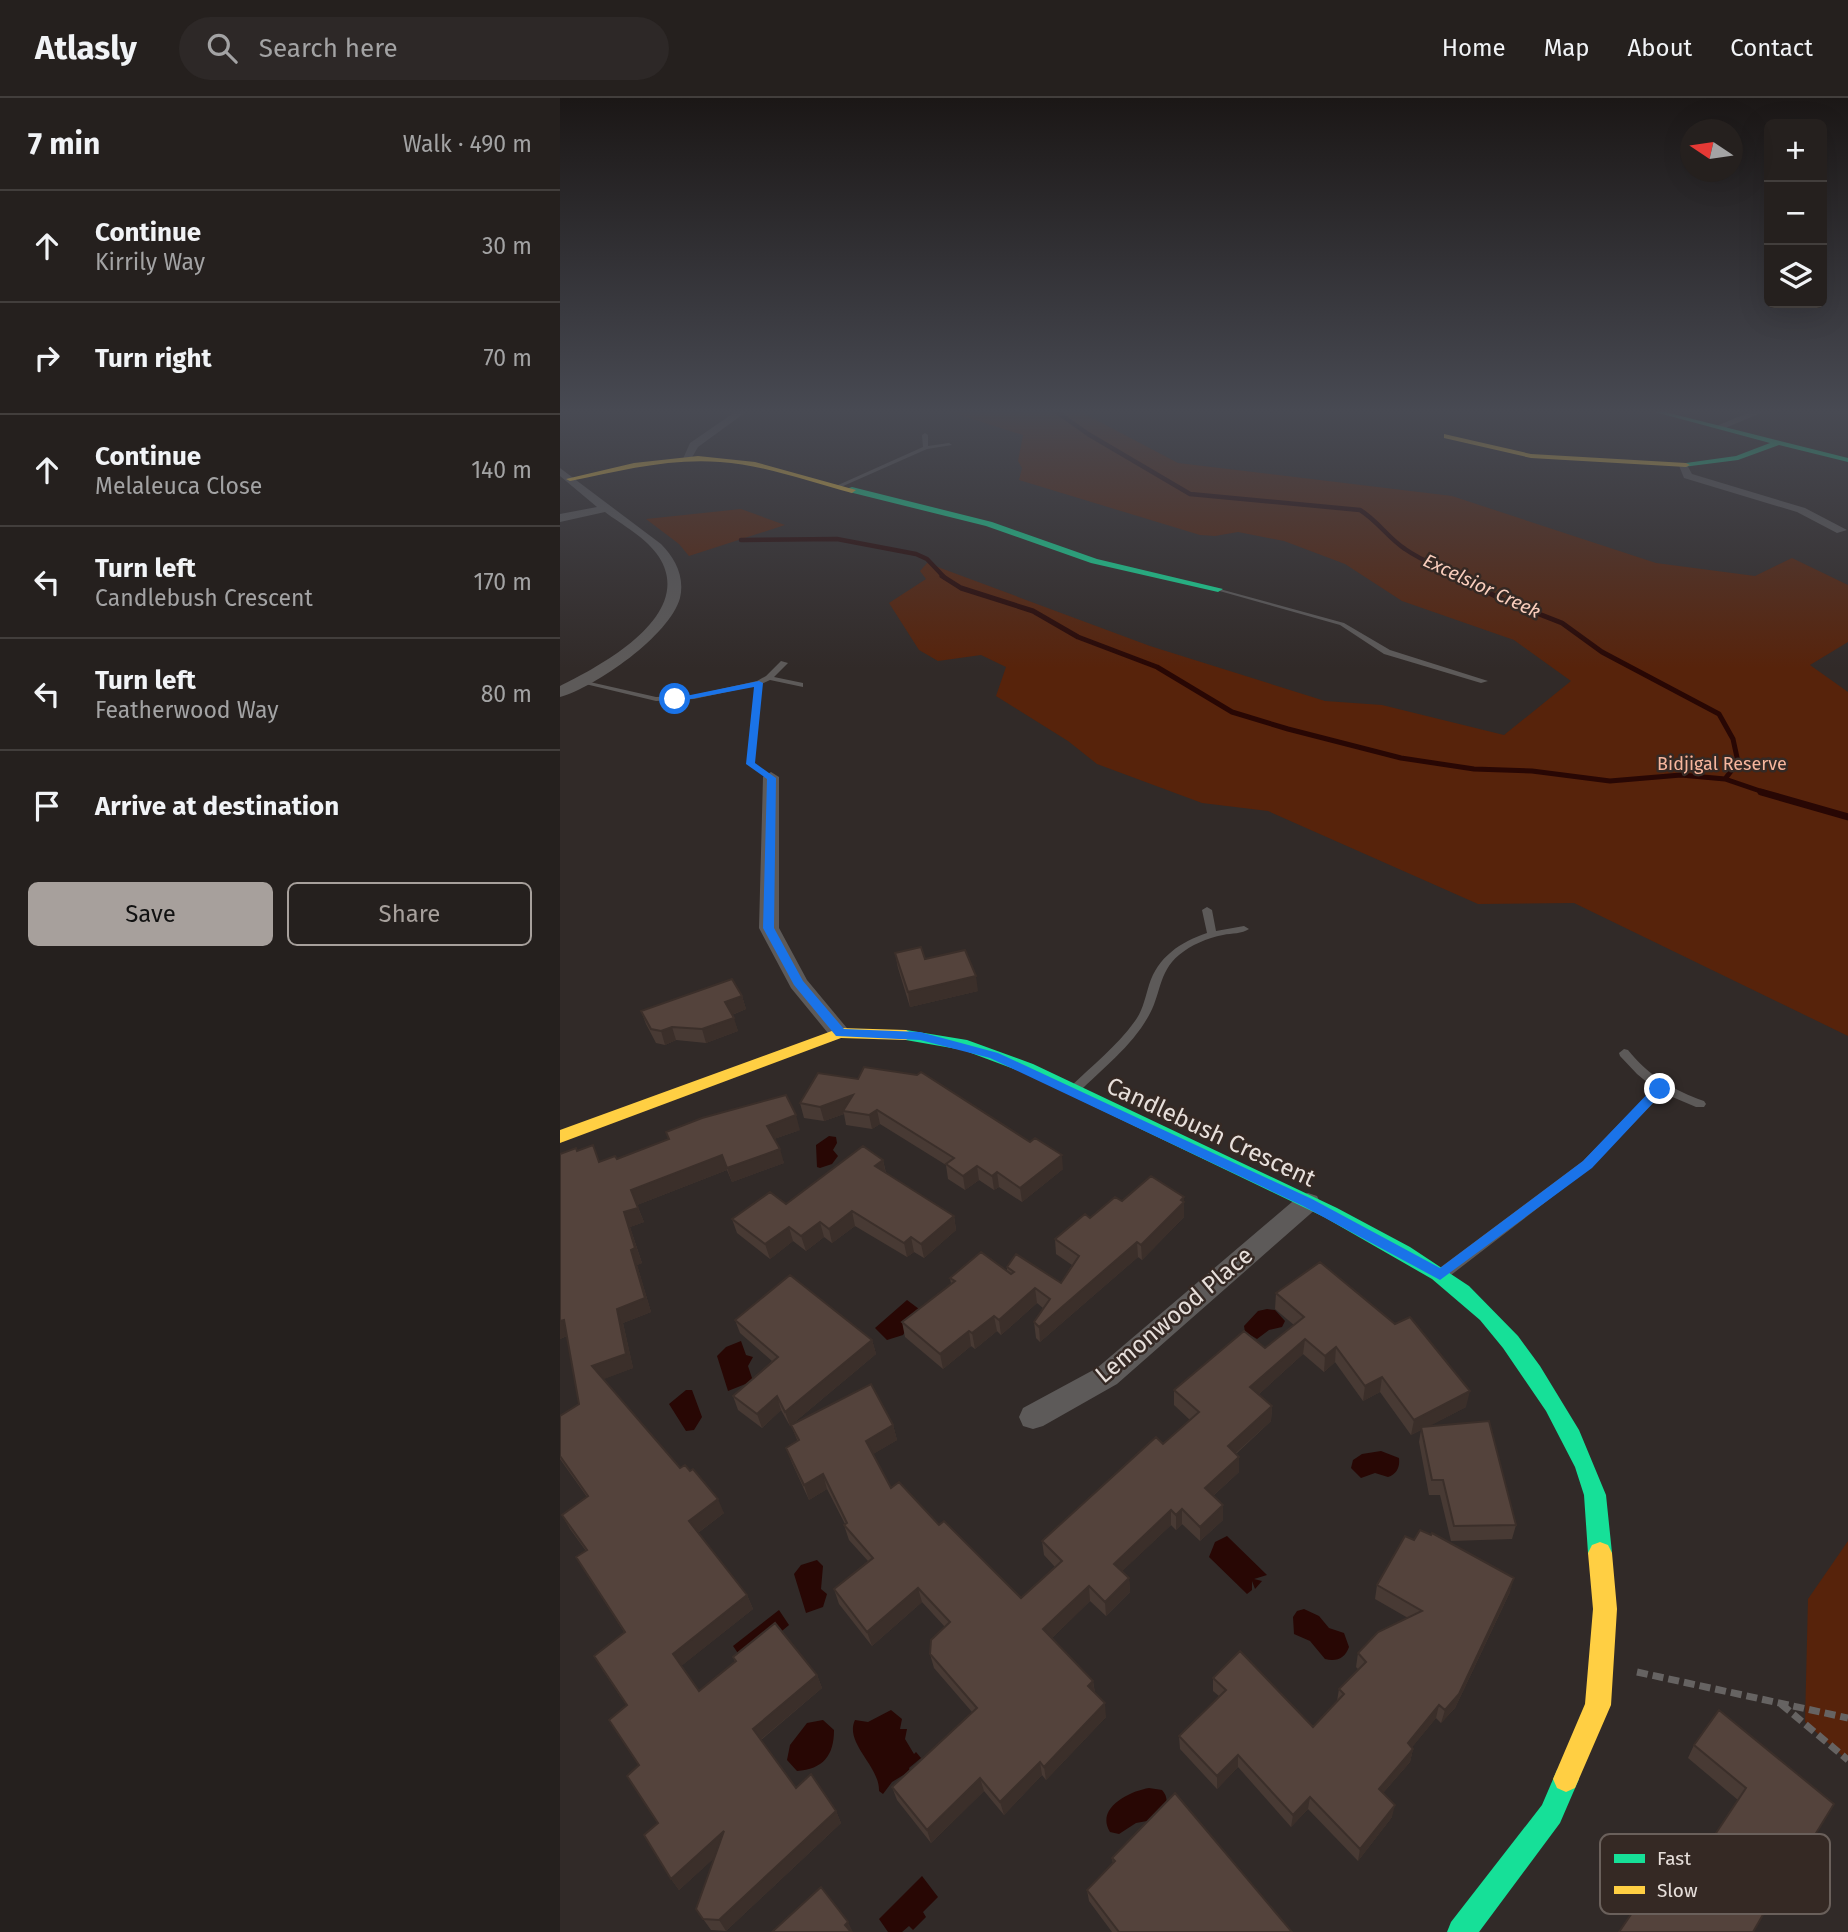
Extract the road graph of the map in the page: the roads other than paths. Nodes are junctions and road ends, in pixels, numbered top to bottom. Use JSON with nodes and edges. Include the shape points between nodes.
{"nodes":[{"id":1,"x":594,"y":498,"type":"edge"},
{"id":2,"x":885,"y":498,"type":"edge"},
{"id":3,"x":1760,"y":498,"type":"edge"},
{"id":4,"x":607,"y":508,"type":"junction"},
{"id":5,"x":560,"y":518,"type":"edge"},
{"id":6,"x":1841,"y":530,"type":"dead end"},
{"id":7,"x":1218,"y":589,"type":"joint"},
{"id":8,"x":784,"y":663,"type":"dead end"},
{"id":9,"x":769,"y":678,"type":"junction"},
{"id":10,"x":1484,"y":681,"type":"dead end"},
{"id":11,"x":581,"y":682,"type":"junction"},
{"id":12,"x":800,"y":685,"type":"dead end"},
{"id":13,"x":560,"y":692,"type":"edge"},
{"id":14,"x":771,"y":778,"type":"road end"},
{"id":15,"x":1207,"y":910,"type":"dead end"},
{"id":16,"x":1244,"y":929,"type":"dead end"},
{"id":17,"x":1212,"y":933,"type":"junction"},
{"id":18,"x":840,"y":1033,"type":"junction"},
{"id":19,"x":1624,"y":1053,"type":"dead end"},
{"id":20,"x":1660,"y":1089,"type":"junction"},
{"id":21,"x":1072,"y":1092,"type":"junction"},
{"id":22,"x":1700,"y":1104,"type":"dead end"},
{"id":23,"x":560,"y":1137,"type":"edge"},
{"id":24,"x":1308,"y":1202,"type":"junction"},
{"id":25,"x":1440,"y":1275,"type":"junction"},
{"id":26,"x":1032,"y":1418,"type":"dead end"},
{"id":27,"x":1461,"y":1932,"type":"edge"}],
"edges":[{"from":1,"to":4,"type":"street"},
{"from":2,"to":7,"type":"street","via":[[989,524],[1094,561]]},
{"from":3,"to":6,"type":"street","via":[[1801,510]]},
{"from":4,"to":5,"type":"street"},
{"from":4,"to":11,"type":"street","via":[[666,556],[673,568],[674,596],[644,639]]},
{"from":7,"to":10,"type":"lane","via":[[1342,624],[1387,652]]},
{"from":8,"to":9,"type":"lane"},
{"from":9,"to":11,"type":"lane","via":[[694,697],[656,699]]},
{"from":9,"to":12,"type":"lane"},
{"from":11,"to":13,"type":"street"},
{"from":14,"to":18,"type":"street","via":[[769,928],[798,983]]},
{"from":15,"to":17,"type":"lane"},
{"from":16,"to":17,"type":"lane"},
{"from":17,"to":21,"type":"lane","via":[[1160,969],[1144,1015]]},
{"from":18,"to":21,"type":"street","name":"Candlebush Crescent","via":[[920,1036],[949,1042],[994,1055]]},
{"from":18,"to":23,"type":"street","name":"Candlebush Crescent"},
{"from":19,"to":20,"type":"lane"},
{"from":20,"to":22,"type":"lane"},
{"from":20,"to":25,"type":"lane","via":[[1587,1164]]},
{"from":21,"to":24,"type":"street","name":"Candlebush Crescent"},
{"from":24,"to":25,"type":"street","name":"Candlebush Crescent"},
{"from":24,"to":26,"type":"street","name":"Lemonwood Place","via":[[1107,1377]]},
{"from":25,"to":27,"type":"street","name":"Candlebush Crescent","via":[[1467,1295],[1539,1377],[1568,1430],[1595,1495],[1605,1609],[1598,1705],[1551,1814]]}]}
